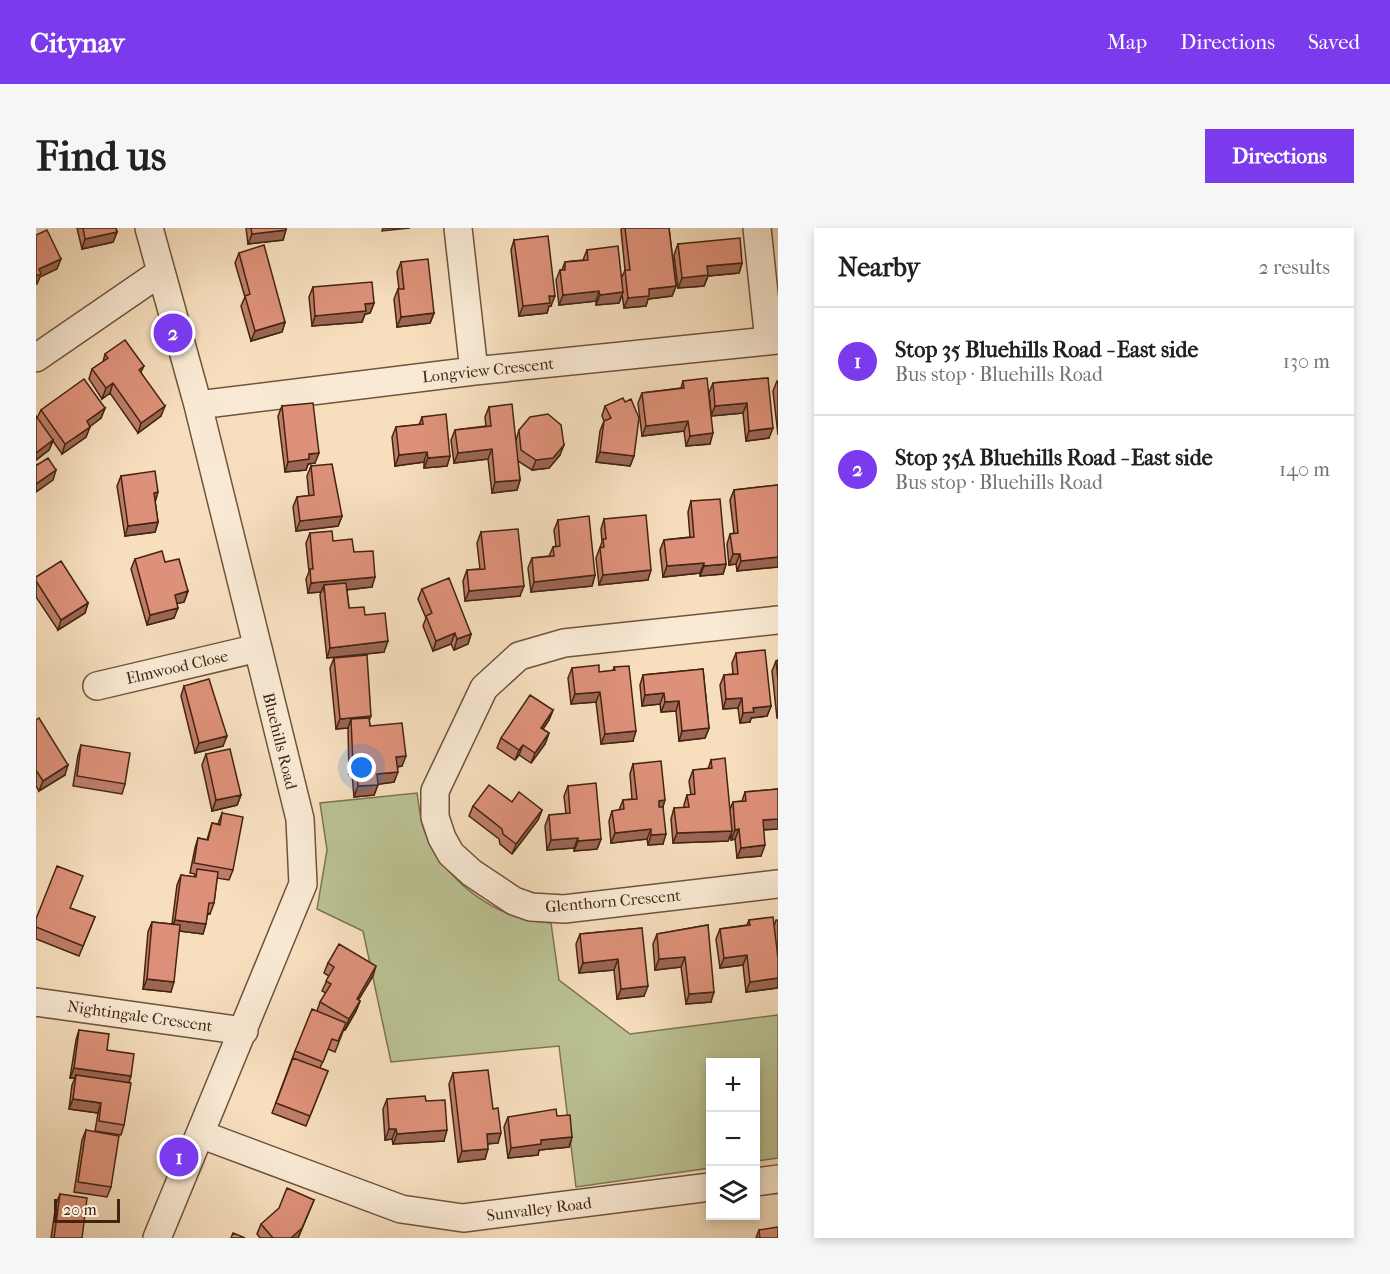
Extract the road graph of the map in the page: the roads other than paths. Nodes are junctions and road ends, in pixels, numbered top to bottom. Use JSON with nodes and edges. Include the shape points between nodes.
{"nodes":[{"id":1,"x":149,"y":228,"type":"edge"},
{"id":2,"x":458,"y":228,"type":"edge"},
{"id":3,"x":757,"y":228,"type":"edge"},
{"id":4,"x":161,"y":272,"type":"junction"},
{"id":5,"x":773,"y":340,"type":"edge"},
{"id":6,"x":36,"y":358,"type":"edge"},
{"id":7,"x":474,"y":371,"type":"junction"},
{"id":8,"x":198,"y":405,"type":"junction"},
{"id":9,"x":778,"y":620,"type":"edge"},
{"id":10,"x":258,"y":648,"type":"junction"},
{"id":11,"x":97,"y":686,"type":"dead end"},
{"id":12,"x":778,"y":884,"type":"edge"},
{"id":13,"x":36,"y":1002,"type":"edge"},
{"id":14,"x":244,"y":1031,"type":"junction"},
{"id":15,"x":200,"y":1134,"type":"junction"},
{"id":16,"x":778,"y":1179,"type":"edge"},
{"id":17,"x":760,"y":1181,"type":"edge"},
{"id":18,"x":706,"y":1188,"type":"edge"},
{"id":19,"x":157,"y":1238,"type":"edge"}],
"edges":[{"from":1,"to":4,"type":"street","name":"Bluehills Road"},
{"from":2,"to":7,"type":"street"},
{"from":3,"to":5,"type":"street"},
{"from":4,"to":6,"type":"street"},
{"from":4,"to":8,"type":"street","name":"Bluehills Road"},
{"from":5,"to":7,"type":"street","name":"Longview Crescent"},
{"from":7,"to":8,"type":"street","name":"Longview Crescent"},
{"from":8,"to":10,"type":"street","name":"Bluehills Road"},
{"from":9,"to":12,"type":"street","name":"Glenthorn Crescent","via":[[564,643],[519,656],[484,687],[435,791],[435,817],[451,854],[495,890],[531,907],[564,909]]},
{"from":10,"to":11,"type":"street","name":"Elmwood Close"},
{"from":10,"to":14,"type":"street","name":"Bluehills Road","via":[[300,819],[303,884]]},
{"from":13,"to":14,"type":"street","name":"Nightingale Crescent"},
{"from":14,"to":15,"type":"street","name":"Bluehills Road"},
{"from":15,"to":18,"type":"street","name":"Sunvalley Road","via":[[401,1209],[463,1218]]},
{"from":15,"to":19,"type":"street","name":"Bluehills Road"},
{"from":16,"to":17,"type":"street"}]}
